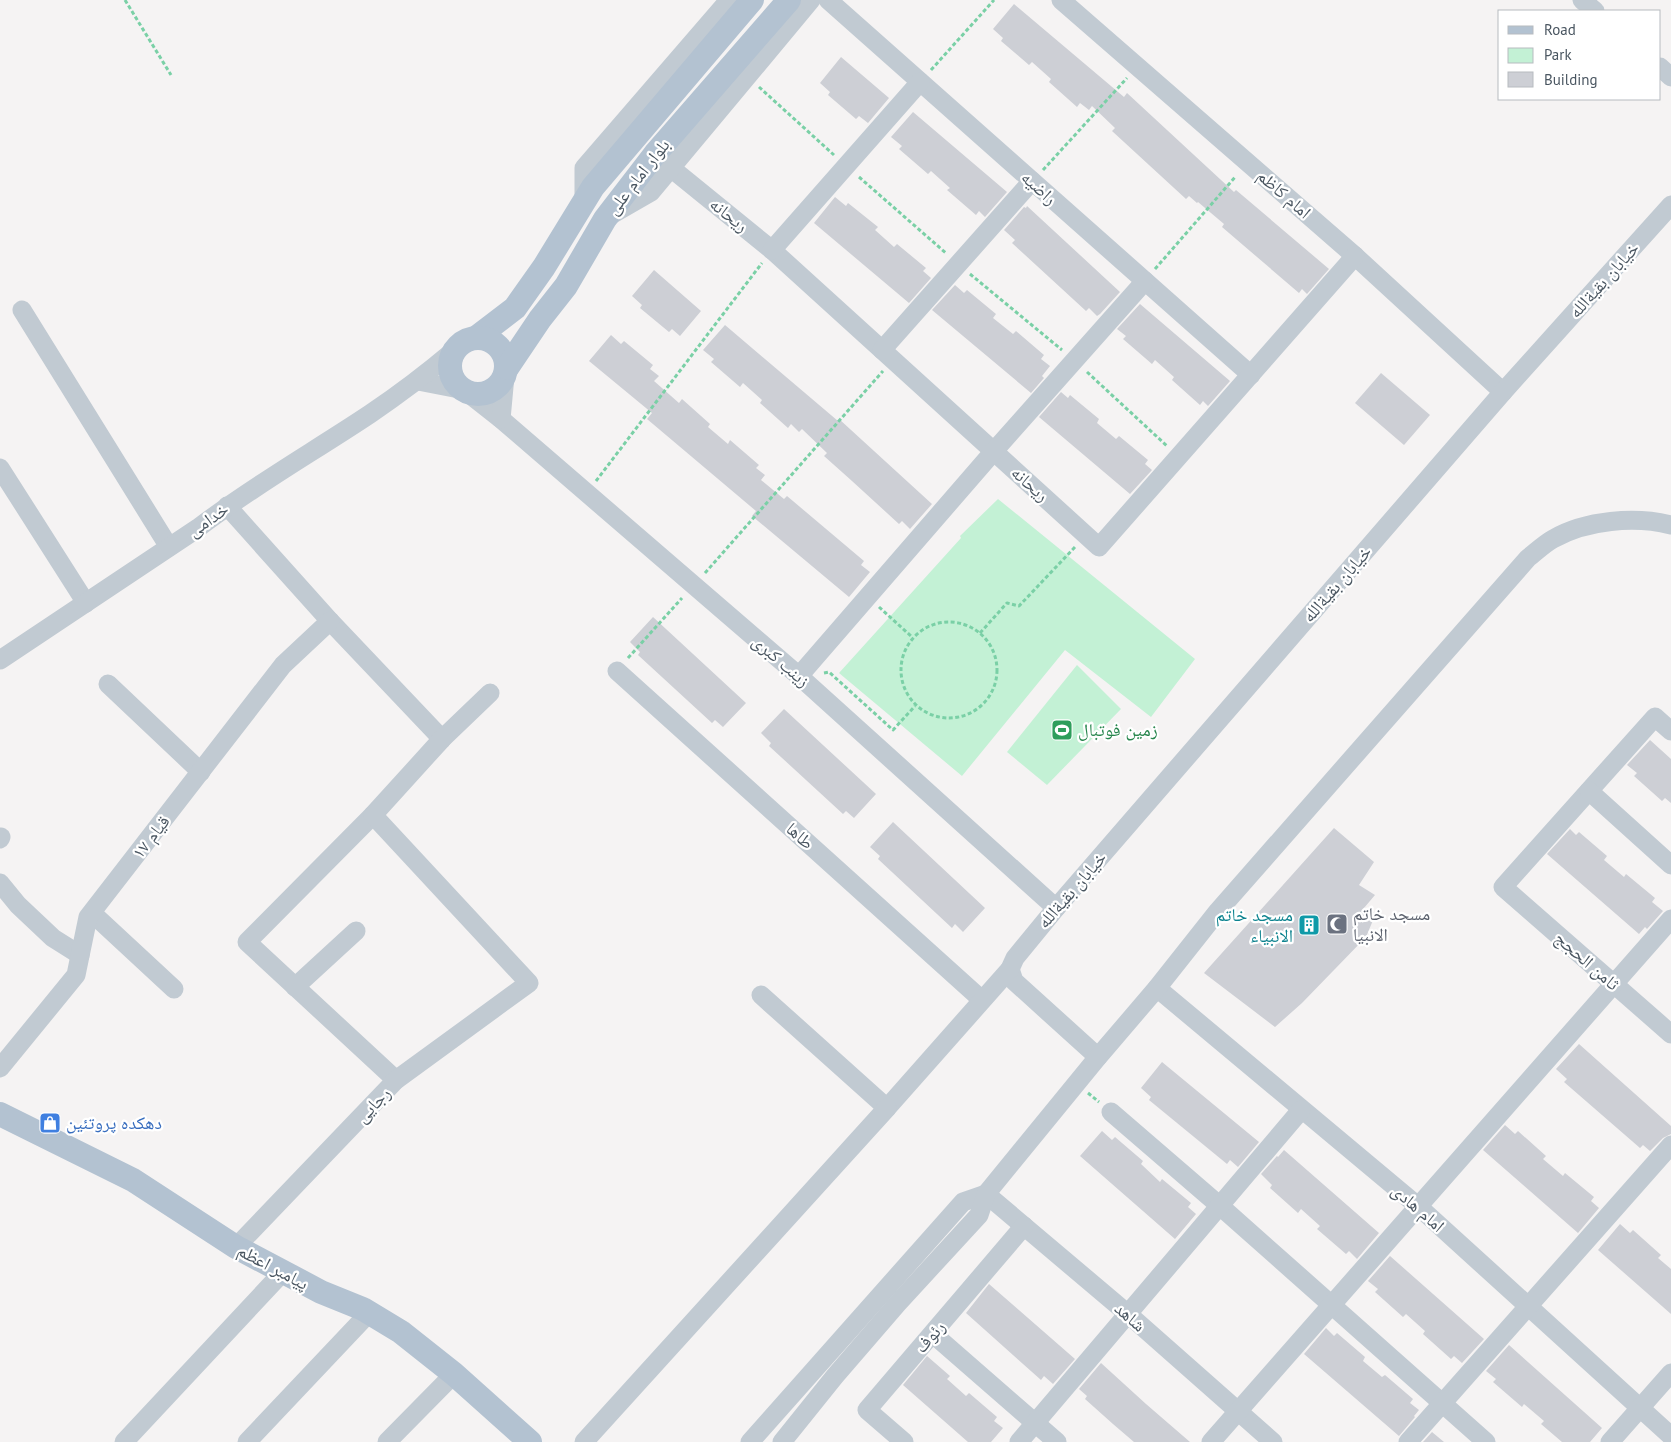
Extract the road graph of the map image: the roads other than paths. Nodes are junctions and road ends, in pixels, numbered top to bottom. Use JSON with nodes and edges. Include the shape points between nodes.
{"nodes":[{"id":1,"x":729,"y":0,"type":"edge"},
{"id":2,"x":752,"y":0,"type":"edge"},
{"id":3,"x":789,"y":0,"type":"edge"},
{"id":4,"x":812,"y":0,"type":"edge"},
{"id":5,"x":828,"y":0,"type":"edge"},
{"id":6,"x":1061,"y":0,"type":"edge"},
{"id":7,"x":1661,"y":69,"type":"edge"},
{"id":8,"x":1671,"y":77,"type":"edge"},
{"id":9,"x":920,"y":82,"type":"junction"},
{"id":10,"x":670,"y":168,"type":"junction"},
{"id":11,"x":1032,"y":181,"type":"junction"},
{"id":12,"x":584,"y":201,"type":"junction"},
{"id":13,"x":1671,"y":205,"type":"edge"},
{"id":14,"x":605,"y":218,"type":"junction"},
{"id":15,"x":772,"y":250,"type":"junction"},
{"id":16,"x":1355,"y":256,"type":"junction"},
{"id":17,"x":1145,"y":281,"type":"junction"},
{"id":18,"x":22,"y":310,"type":"dead end"},
{"id":19,"x":477,"y":337,"type":"junction"},
{"id":20,"x":452,"y":352,"type":"junction"},
{"id":21,"x":888,"y":355,"type":"junction"},
{"id":22,"x":506,"y":372,"type":"junction"},
{"id":23,"x":1251,"y":375,"type":"junction"},
{"id":24,"x":418,"y":380,"type":"junction"},
{"id":25,"x":464,"y":391,"type":"junction"},
{"id":26,"x":1503,"y":392,"type":"junction"},
{"id":27,"x":501,"y":419,"type":"junction"},
{"id":28,"x":994,"y":451,"type":"junction"},
{"id":29,"x":0,"y":468,"type":"edge"},
{"id":30,"x":227,"y":506,"type":"junction"},
{"id":31,"x":1671,"y":525,"type":"edge"},
{"id":32,"x":169,"y":547,"type":"junction"},
{"id":33,"x":86,"y":603,"type":"junction"},
{"id":34,"x":330,"y":621,"type":"junction"},
{"id":35,"x":0,"y":660,"type":"edge"},
{"id":36,"x":617,"y":671,"type":"road end"},
{"id":37,"x":799,"y":676,"type":"junction"},
{"id":38,"x":108,"y":684,"type":"dead end"},
{"id":39,"x":490,"y":693,"type":"dead end"},
{"id":40,"x":1671,"y":731,"type":"edge"},
{"id":41,"x":442,"y":739,"type":"junction"},
{"id":42,"x":201,"y":772,"type":"junction"},
{"id":43,"x":1589,"y":791,"type":"junction"},
{"id":44,"x":373,"y":815,"type":"junction"},
{"id":45,"x":1671,"y":865,"type":"edge"},
{"id":46,"x":0,"y":884,"type":"edge"},
{"id":47,"x":1056,"y":908,"type":"junction"},
{"id":48,"x":92,"y":913,"type":"junction"},
{"id":49,"x":1671,"y":919,"type":"edge"},
{"id":50,"x":356,"y":931,"type":"dead end"},
{"id":51,"x":80,"y":955,"type":"junction"},
{"id":52,"x":1010,"y":969,"type":"junction"},
{"id":53,"x":1614,"y":985,"type":"junction"},
{"id":54,"x":295,"y":987,"type":"junction"},
{"id":55,"x":174,"y":988,"type":"dead end"},
{"id":56,"x":1157,"y":988,"type":"junction"},
{"id":57,"x":761,"y":995,"type":"dead end"},
{"id":58,"x":982,"y":1000,"type":"junction"},
{"id":59,"x":1671,"y":1034,"type":"edge"},
{"id":60,"x":1098,"y":1057,"type":"junction"},
{"id":61,"x":0,"y":1068,"type":"edge"},
{"id":62,"x":396,"y":1080,"type":"junction"},
{"id":63,"x":887,"y":1108,"type":"junction"},
{"id":64,"x":1301,"y":1110,"type":"junction"},
{"id":65,"x":1111,"y":1112,"type":"road end"},
{"id":66,"x":0,"y":1114,"type":"edge"},
{"id":67,"x":1671,"y":1145,"type":"edge"},
{"id":68,"x":986,"y":1194,"type":"junction"},
{"id":69,"x":1220,"y":1206,"type":"junction"},
{"id":70,"x":1419,"y":1207,"type":"junction"},
{"id":71,"x":1024,"y":1226,"type":"junction"},
{"id":72,"x":236,"y":1247,"type":"junction"},
{"id":73,"x":282,"y":1273,"type":"junction"},
{"id":74,"x":1331,"y":1304,"type":"junction"},
{"id":75,"x":1528,"y":1306,"type":"junction"},
{"id":76,"x":369,"y":1312,"type":"junction"},
{"id":77,"x":1128,"y":1314,"type":"junction"},
{"id":78,"x":933,"y":1334,"type":"junction"},
{"id":79,"x":1671,"y":1373,"type":"edge"},
{"id":80,"x":454,"y":1374,"type":"junction"},
{"id":81,"x":1442,"y":1403,"type":"junction"},
{"id":82,"x":1640,"y":1408,"type":"junction"},
{"id":83,"x":777,"y":1410,"type":"junction"},
{"id":84,"x":1238,"y":1411,"type":"junction"},
{"id":85,"x":1036,"y":1423,"type":"junction"},
{"id":86,"x":1671,"y":1436,"type":"edge"},
{"id":87,"x":790,"y":1438,"type":"edge"},
{"id":88,"x":124,"y":1442,"type":"edge"},
{"id":89,"x":247,"y":1442,"type":"edge"},
{"id":90,"x":387,"y":1442,"type":"edge"},
{"id":91,"x":530,"y":1442,"type":"edge"},
{"id":92,"x":584,"y":1442,"type":"edge"},
{"id":93,"x":750,"y":1442,"type":"edge"},
{"id":94,"x":904,"y":1442,"type":"edge"},
{"id":95,"x":1020,"y":1442,"type":"edge"},
{"id":96,"x":1057,"y":1442,"type":"edge"},
{"id":97,"x":1211,"y":1442,"type":"edge"},
{"id":98,"x":1273,"y":1442,"type":"edge"},
{"id":99,"x":1408,"y":1442,"type":"edge"},
{"id":100,"x":1486,"y":1442,"type":"edge"},
{"id":101,"x":1610,"y":1442,"type":"edge"}],
"edges":[{"from":1,"to":12,"type":"street","via":[[584,168]]},
{"from":2,"to":12,"type":"main road","name":"بلوار امام علی"},
{"from":3,"to":14,"type":"main road","name":"بلوار امام علی","via":[[655,154]]},
{"from":4,"to":10,"type":"street"},
{"from":5,"to":9,"type":"street","name":"راضیه"},
{"from":6,"to":16,"type":"street","name":"امام کاظم"},
{"from":7,"to":8,"type":"street"},
{"from":9,"to":11,"type":"street","name":"راضیه"},
{"from":9,"to":15,"type":"street"},
{"from":10,"to":14,"type":"street","via":[[651,192]]},
{"from":10,"to":15,"type":"street","name":"ریحانه"},
{"from":11,"to":17,"type":"street","name":"راضیه"},
{"from":11,"to":21,"type":"street"},
{"from":12,"to":14,"type":"main road"},
{"from":12,"to":19,"type":"main road","name":"بلوار امام علی","via":[[516,308]]},
{"from":13,"to":26,"type":"street","name":"خیابان بقیةالله"},
{"from":14,"to":22,"type":"main road","name":"بلوار امام علی","via":[[566,286]]},
{"from":15,"to":21,"type":"street","name":"ریحانه"},
{"from":16,"to":23,"type":"street","name":"ریحانه"},
{"from":16,"to":26,"type":"street","name":"امام کاظم"},
{"from":17,"to":23,"type":"street","name":"راضیه"},
{"from":17,"to":28,"type":"street"},
{"from":18,"to":32,"type":"street"},
{"from":19,"to":20,"type":"main road","via":[[462,342]]},
{"from":19,"to":22,"type":"main road","via":[[492,341],[504,352]]},
{"from":20,"to":24,"type":"street","name":"خدامی"},
{"from":20,"to":25,"type":"main road","via":[[450,372],[453,381]]},
{"from":21,"to":28,"type":"street","name":"ریحانه"},
{"from":22,"to":25,"type":"main road","via":[[496,388],[483,395]]},
{"from":22,"to":27,"type":"street"},
{"from":23,"to":28,"type":"street","name":"ریحانه","via":[[1099,547]]},
{"from":24,"to":25,"type":"street"},
{"from":24,"to":30,"type":"street","name":"خدامی"},
{"from":25,"to":27,"type":"street","name":"زینب کبری"},
{"from":26,"to":47,"type":"street","name":"خیابان بقیةالله"},
{"from":27,"to":37,"type":"street","name":"زینب کبری"},
{"from":28,"to":37,"type":"street"},
{"from":29,"to":33,"type":"street"},
{"from":30,"to":32,"type":"street","name":"خدامی"},
{"from":30,"to":34,"type":"street"},
{"from":31,"to":56,"type":"street","via":[[1653,520],[1618,521],[1578,528],[1553,539],[1528,558],[1218,911]]},
{"from":32,"to":33,"type":"street","name":"خدامی"},
{"from":33,"to":35,"type":"street","name":"خدامی"},
{"from":34,"to":41,"type":"street"},
{"from":34,"to":42,"type":"street","name":"قیام ۱۷","via":[[283,665]]},
{"from":36,"to":58,"type":"street","name":"طاها"},
{"from":37,"to":47,"type":"street","name":"زینب کبری"},
{"from":38,"to":42,"type":"street"},
{"from":39,"to":41,"type":"street"},
{"from":40,"to":43,"type":"street","via":[[1655,717]]},
{"from":41,"to":44,"type":"street"},
{"from":42,"to":48,"type":"street","name":"قیام ۱۷"},
{"from":43,"to":45,"type":"street"},
{"from":43,"to":53,"type":"street","name":"ثامن الحجج","via":[[1503,887]]},
{"from":44,"to":54,"type":"street","via":[[247,942]]},
{"from":44,"to":62,"type":"street","name":"رجایی","via":[[529,984]]},
{"from":46,"to":51,"type":"street","via":[[53,938]]},
{"from":47,"to":52,"type":"street","name":"خیابان بقیةالله","via":[[1014,958]]},
{"from":48,"to":51,"type":"street","name":"قیام ۱۷"},
{"from":48,"to":55,"type":"street"},
{"from":49,"to":53,"type":"street"},
{"from":50,"to":54,"type":"street"},
{"from":51,"to":61,"type":"street","name":"قیام ۱۷","via":[[76,975]]},
{"from":52,"to":58,"type":"street","name":"خیابان بقیةالله"},
{"from":52,"to":60,"type":"street","via":[[1014,981]]},
{"from":53,"to":59,"type":"street","name":"ثامن الحجج"},
{"from":53,"to":70,"type":"street"},
{"from":54,"to":62,"type":"street"},
{"from":56,"to":60,"type":"street"},
{"from":56,"to":64,"type":"street","name":"امام هادی"},
{"from":57,"to":63,"type":"street"},
{"from":58,"to":63,"type":"street","name":"خیابان بقیةالله"},
{"from":60,"to":68,"type":"street"},
{"from":62,"to":72,"type":"street","name":"رجایی"},
{"from":63,"to":92,"type":"street","name":"خیابان بقیةالله"},
{"from":64,"to":69,"type":"street"},
{"from":64,"to":70,"type":"street","name":"امام هادی"},
{"from":65,"to":69,"type":"street"},
{"from":66,"to":72,"type":"main road","name":"پیامبر اعظم","via":[[133,1180]]},
{"from":67,"to":75,"type":"street"},
{"from":68,"to":71,"type":"street","name":"شاهد"},
{"from":68,"to":83,"type":"street","via":[[964,1202]]},
{"from":68,"to":87,"type":"street","via":[[979,1215],[847,1361]]},
{"from":69,"to":74,"type":"street"},
{"from":69,"to":77,"type":"street"},
{"from":70,"to":74,"type":"street"},
{"from":70,"to":75,"type":"street","name":"امام هادی"},
{"from":71,"to":77,"type":"street","name":"شاهد"},
{"from":71,"to":78,"type":"street","name":"رئوف"},
{"from":72,"to":73,"type":"main road","name":"پیامبر اعظم"},
{"from":73,"to":76,"type":"main road","name":"پیامبر اعظم"},
{"from":73,"to":88,"type":"street"},
{"from":74,"to":81,"type":"street"},
{"from":74,"to":84,"type":"street"},
{"from":75,"to":81,"type":"street"},
{"from":75,"to":82,"type":"street","name":"امام هادی"},
{"from":76,"to":80,"type":"main road","name":"پیامبر اعظم","via":[[401,1332]]},
{"from":76,"to":89,"type":"street"},
{"from":77,"to":84,"type":"street","name":"شاهد"},
{"from":77,"to":85,"type":"street"},
{"from":78,"to":85,"type":"street"},
{"from":78,"to":94,"type":"street","name":"رئوف","via":[[867,1410]]},
{"from":79,"to":82,"type":"street"},
{"from":80,"to":90,"type":"street"},
{"from":80,"to":91,"type":"main road","name":"پیامبر اعظم"},
{"from":81,"to":99,"type":"street"},
{"from":81,"to":100,"type":"street"},
{"from":82,"to":86,"type":"street","name":"امام هادی"},
{"from":82,"to":101,"type":"street"},
{"from":83,"to":87,"type":"street"},
{"from":83,"to":93,"type":"street"},
{"from":84,"to":97,"type":"street"},
{"from":84,"to":98,"type":"street","name":"شاهد"},
{"from":85,"to":95,"type":"street"},
{"from":85,"to":96,"type":"street"}]}
